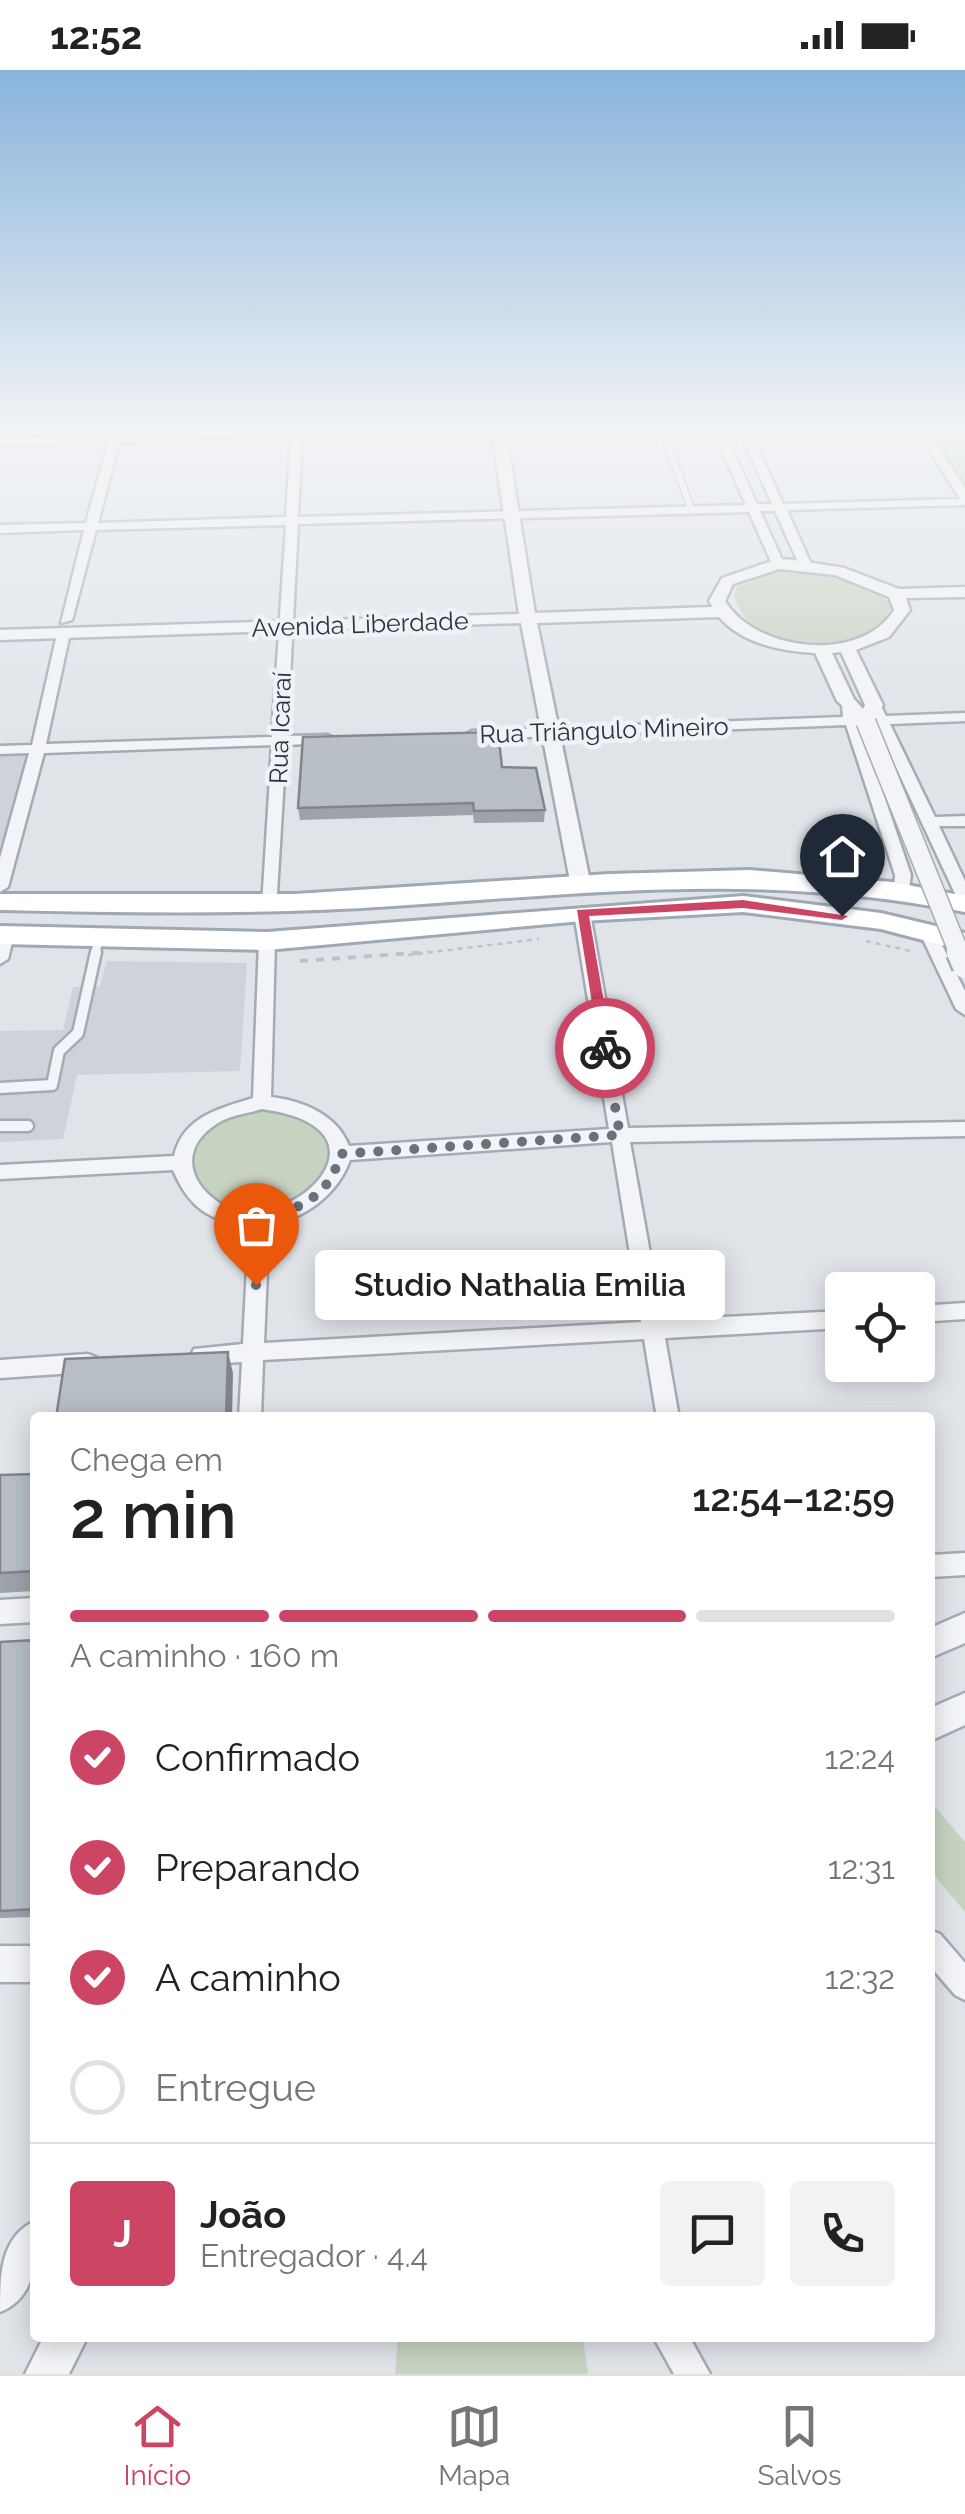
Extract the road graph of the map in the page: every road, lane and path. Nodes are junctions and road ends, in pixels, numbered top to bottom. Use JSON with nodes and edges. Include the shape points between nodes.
{"nodes":[{"id":1,"x":89,"y":535,"type":"edge"},
{"id":2,"x":289,"y":535,"type":"edge"},
{"id":3,"x":514,"y":535,"type":"edge"},
{"id":4,"x":765,"y":535,"type":"edge"},
{"id":5,"x":791,"y":535,"type":"edge"},
{"id":6,"x":778,"y":564,"type":"junction"},
{"id":7,"x":805,"y":564,"type":"junction"},
{"id":8,"x":965,"y":592,"type":"edge"},
{"id":9,"x":899,"y":602,"type":"junction"},
{"id":10,"x":719,"y":606,"type":"junction"},
{"id":11,"x":965,"y":606,"type":"edge"},
{"id":12,"x":528,"y":613,"type":"junction"},
{"id":13,"x":283,"y":621,"type":"junction"},
{"id":14,"x":0,"y":622,"type":"edge"},
{"id":15,"x":65,"y":627,"type":"junction"},
{"id":16,"x":0,"y":635,"type":"edge"},
{"id":17,"x":846,"y":646,"type":"junction"},
{"id":18,"x":821,"y":647,"type":"junction"},
{"id":19,"x":868,"y":717,"type":"junction"},
{"id":20,"x":965,"y":717,"type":"edge"},
{"id":21,"x":554,"y":732,"type":"junction"},
{"id":22,"x":456,"y":736,"type":"edge"},
{"id":23,"x":340,"y":739,"type":"edge"},
{"id":24,"x":282,"y":741,"type":"junction"},
{"id":25,"x":38,"y":748,"type":"junction"},
{"id":26,"x":0,"y":750,"type":"edge"},
{"id":27,"x":965,"y":821,"type":"edge"},
{"id":28,"x":927,"y":822,"type":"junction"},
{"id":29,"x":894,"y":851,"type":"junction"},
{"id":30,"x":942,"y":851,"type":"junction"},
{"id":31,"x":580,"y":881,"type":"junction"},
{"id":32,"x":0,"y":887,"type":"edge"},
{"id":33,"x":902,"y":891,"type":"junction"},
{"id":34,"x":965,"y":901,"type":"edge"},
{"id":35,"x":0,"y":902,"type":"edge"},
{"id":36,"x":270,"y":906,"type":"junction"},
{"id":37,"x":583,"y":923,"type":"junction"},
{"id":38,"x":99,"y":937,"type":"junction"},
{"id":39,"x":857,"y":939,"type":"dead end"},
{"id":40,"x":2,"y":943,"type":"edge"},
{"id":41,"x":954,"y":950,"type":"edge"},
{"id":42,"x":266,"y":951,"type":"junction"},
{"id":43,"x":965,"y":966,"type":"edge"},
{"id":44,"x":964,"y":1001,"type":"edge"},
{"id":45,"x":0,"y":1088,"type":"edge"},
{"id":46,"x":262,"y":1102,"type":"junction"},
{"id":47,"x":0,"y":1126,"type":"edge"},
{"id":48,"x":28,"y":1126,"type":"dead end"},
{"id":49,"x":965,"y":1129,"type":"edge"},
{"id":50,"x":620,"y":1135,"type":"junction"},
{"id":51,"x":340,"y":1154,"type":"junction"},
{"id":52,"x":180,"y":1163,"type":"junction"},
{"id":53,"x":0,"y":1172,"type":"edge"},
{"id":54,"x":259,"y":1218,"type":"junction"},
{"id":55,"x":965,"y":1311,"type":"edge"},
{"id":56,"x":935,"y":1313,"type":"edge"},
{"id":57,"x":825,"y":1320,"type":"edge"},
{"id":58,"x":653,"y":1332,"type":"junction"},
{"id":59,"x":252,"y":1352,"type":"junction"},
{"id":60,"x":174,"y":1357,"type":"edge"},
{"id":61,"x":116,"y":1361,"type":"edge"},
{"id":62,"x":0,"y":1370,"type":"edge"},
{"id":63,"x":250,"y":1412,"type":"edge"},
{"id":64,"x":667,"y":1412,"type":"edge"},
{"id":65,"x":965,"y":1564,"type":"edge"},
{"id":66,"x":935,"y":1566,"type":"edge"},
{"id":67,"x":30,"y":1610,"type":"edge"},
{"id":68,"x":0,"y":1612,"type":"edge"},
{"id":69,"x":965,"y":1628,"type":"edge"},
{"id":70,"x":935,"y":1641,"type":"edge"},
{"id":71,"x":965,"y":1709,"type":"edge"},
{"id":72,"x":935,"y":1723,"type":"edge"},
{"id":73,"x":935,"y":1950,"type":"edge"},
{"id":74,"x":965,"y":1986,"type":"edge"},
{"id":75,"x":30,"y":2248,"type":"edge"},
{"id":76,"x":0,"y":2292,"type":"edge"},
{"id":77,"x":64,"y":2342,"type":"edge"},
{"id":78,"x":673,"y":2342,"type":"edge"},
{"id":79,"x":46,"y":2374,"type":"edge"},
{"id":80,"x":693,"y":2374,"type":"edge"}],
"edges":[{"from":1,"to":15,"type":"street"},
{"from":2,"to":13,"type":"street","name":"Rua Icaraí"},
{"from":3,"to":12,"type":"street"},
{"from":4,"to":6,"type":"street"},
{"from":5,"to":7,"type":"street"},
{"from":6,"to":7,"type":"street"},
{"from":6,"to":10,"type":"street","via":[[728,581]]},
{"from":7,"to":9,"type":"street","via":[[860,576]]},
{"from":8,"to":9,"type":"street"},
{"from":9,"to":11,"type":"street"},
{"from":9,"to":17,"type":"street","via":[[893,626],[876,639]]},
{"from":10,"to":12,"type":"street","name":"Avenida Liberdade"},
{"from":10,"to":18,"type":"street","via":[[731,623],[765,640]]},
{"from":12,"to":13,"type":"street","name":"Avenida Liberdade"},
{"from":12,"to":21,"type":"street"},
{"from":13,"to":15,"type":"street","name":"Avenida Liberdade"},
{"from":13,"to":24,"type":"street","name":"Rua Icaraí"},
{"from":14,"to":15,"type":"street","name":"Avenida Liberdade"},
{"from":15,"to":16,"type":"street","name":"Avenida Liberdade"},
{"from":15,"to":25,"type":"street"},
{"from":17,"to":18,"type":"street"},
{"from":17,"to":19,"type":"street"},
{"from":18,"to":19,"type":"street","via":[[846,701]]},
{"from":19,"to":20,"type":"street","name":"Rua Triângulo Mineiro"},
{"from":19,"to":21,"type":"street","name":"Rua Triângulo Mineiro"},
{"from":19,"to":28,"type":"street"},
{"from":19,"to":29,"type":"street"},
{"from":19,"to":43,"type":"street","bridge":true},
{"from":21,"to":22,"type":"street","name":"Rua Triângulo Mineiro"},
{"from":21,"to":31,"type":"street"},
{"from":23,"to":24,"type":"street"},
{"from":24,"to":25,"type":"street"},
{"from":24,"to":36,"type":"street","name":"Rua Icaraí"},
{"from":25,"to":26,"type":"street"},
{"from":25,"to":32,"type":"street"},
{"from":27,"to":28,"type":"street"},
{"from":28,"to":30,"type":"street"},
{"from":29,"to":30,"type":"street","via":[[915,862],[936,861]]},
{"from":29,"to":33,"type":"street"},
{"from":30,"to":34,"type":"street"},
{"from":31,"to":33,"type":"main road","via":[[747,875]]},
{"from":31,"to":36,"type":"main road"},
{"from":33,"to":34,"type":"main road"},
{"from":35,"to":36,"type":"main road"},
{"from":37,"to":41,"type":"main road","via":[[743,904],[881,922],[928,933]]},
{"from":37,"to":42,"type":"main road"},
{"from":37,"to":42,"type":"path","via":[[372,959]]},
{"from":37,"to":50,"type":"street"},
{"from":38,"to":40,"type":"main road"},
{"from":38,"to":42,"type":"main road"},
{"from":38,"to":45,"type":"lane","via":[[78,1033],[59,1051],[52,1085]]},
{"from":39,"to":41,"type":"path"},
{"from":41,"to":44,"type":"street"},
{"from":42,"to":46,"type":"street"},
{"from":46,"to":51,"type":"street","via":[[286,1103],[316,1116],[335,1136]]},
{"from":46,"to":52,"type":"street","via":[[227,1110],[198,1128]]},
{"from":47,"to":48,"type":"lane"},
{"from":49,"to":50,"type":"street"},
{"from":50,"to":51,"type":"street"},
{"from":50,"to":58,"type":"street"},
{"from":51,"to":54,"type":"street","via":[[330,1180],[307,1204]]},
{"from":52,"to":53,"type":"street"},
{"from":52,"to":54,"type":"street","via":[[193,1197],[210,1210]]},
{"from":54,"to":59,"type":"street"},
{"from":55,"to":56,"type":"street"},
{"from":57,"to":58,"type":"street"},
{"from":58,"to":59,"type":"street"},
{"from":58,"to":64,"type":"street"},
{"from":59,"to":60,"type":"street"},
{"from":59,"to":63,"type":"street"},
{"from":61,"to":62,"type":"street"},
{"from":65,"to":66,"type":"street"},
{"from":67,"to":68,"type":"street"},
{"from":69,"to":70,"type":"street"},
{"from":71,"to":72,"type":"street"},
{"from":73,"to":74,"type":"street"},
{"from":75,"to":76,"type":"street"},
{"from":77,"to":79,"type":"street"},
{"from":78,"to":80,"type":"street"}]}
